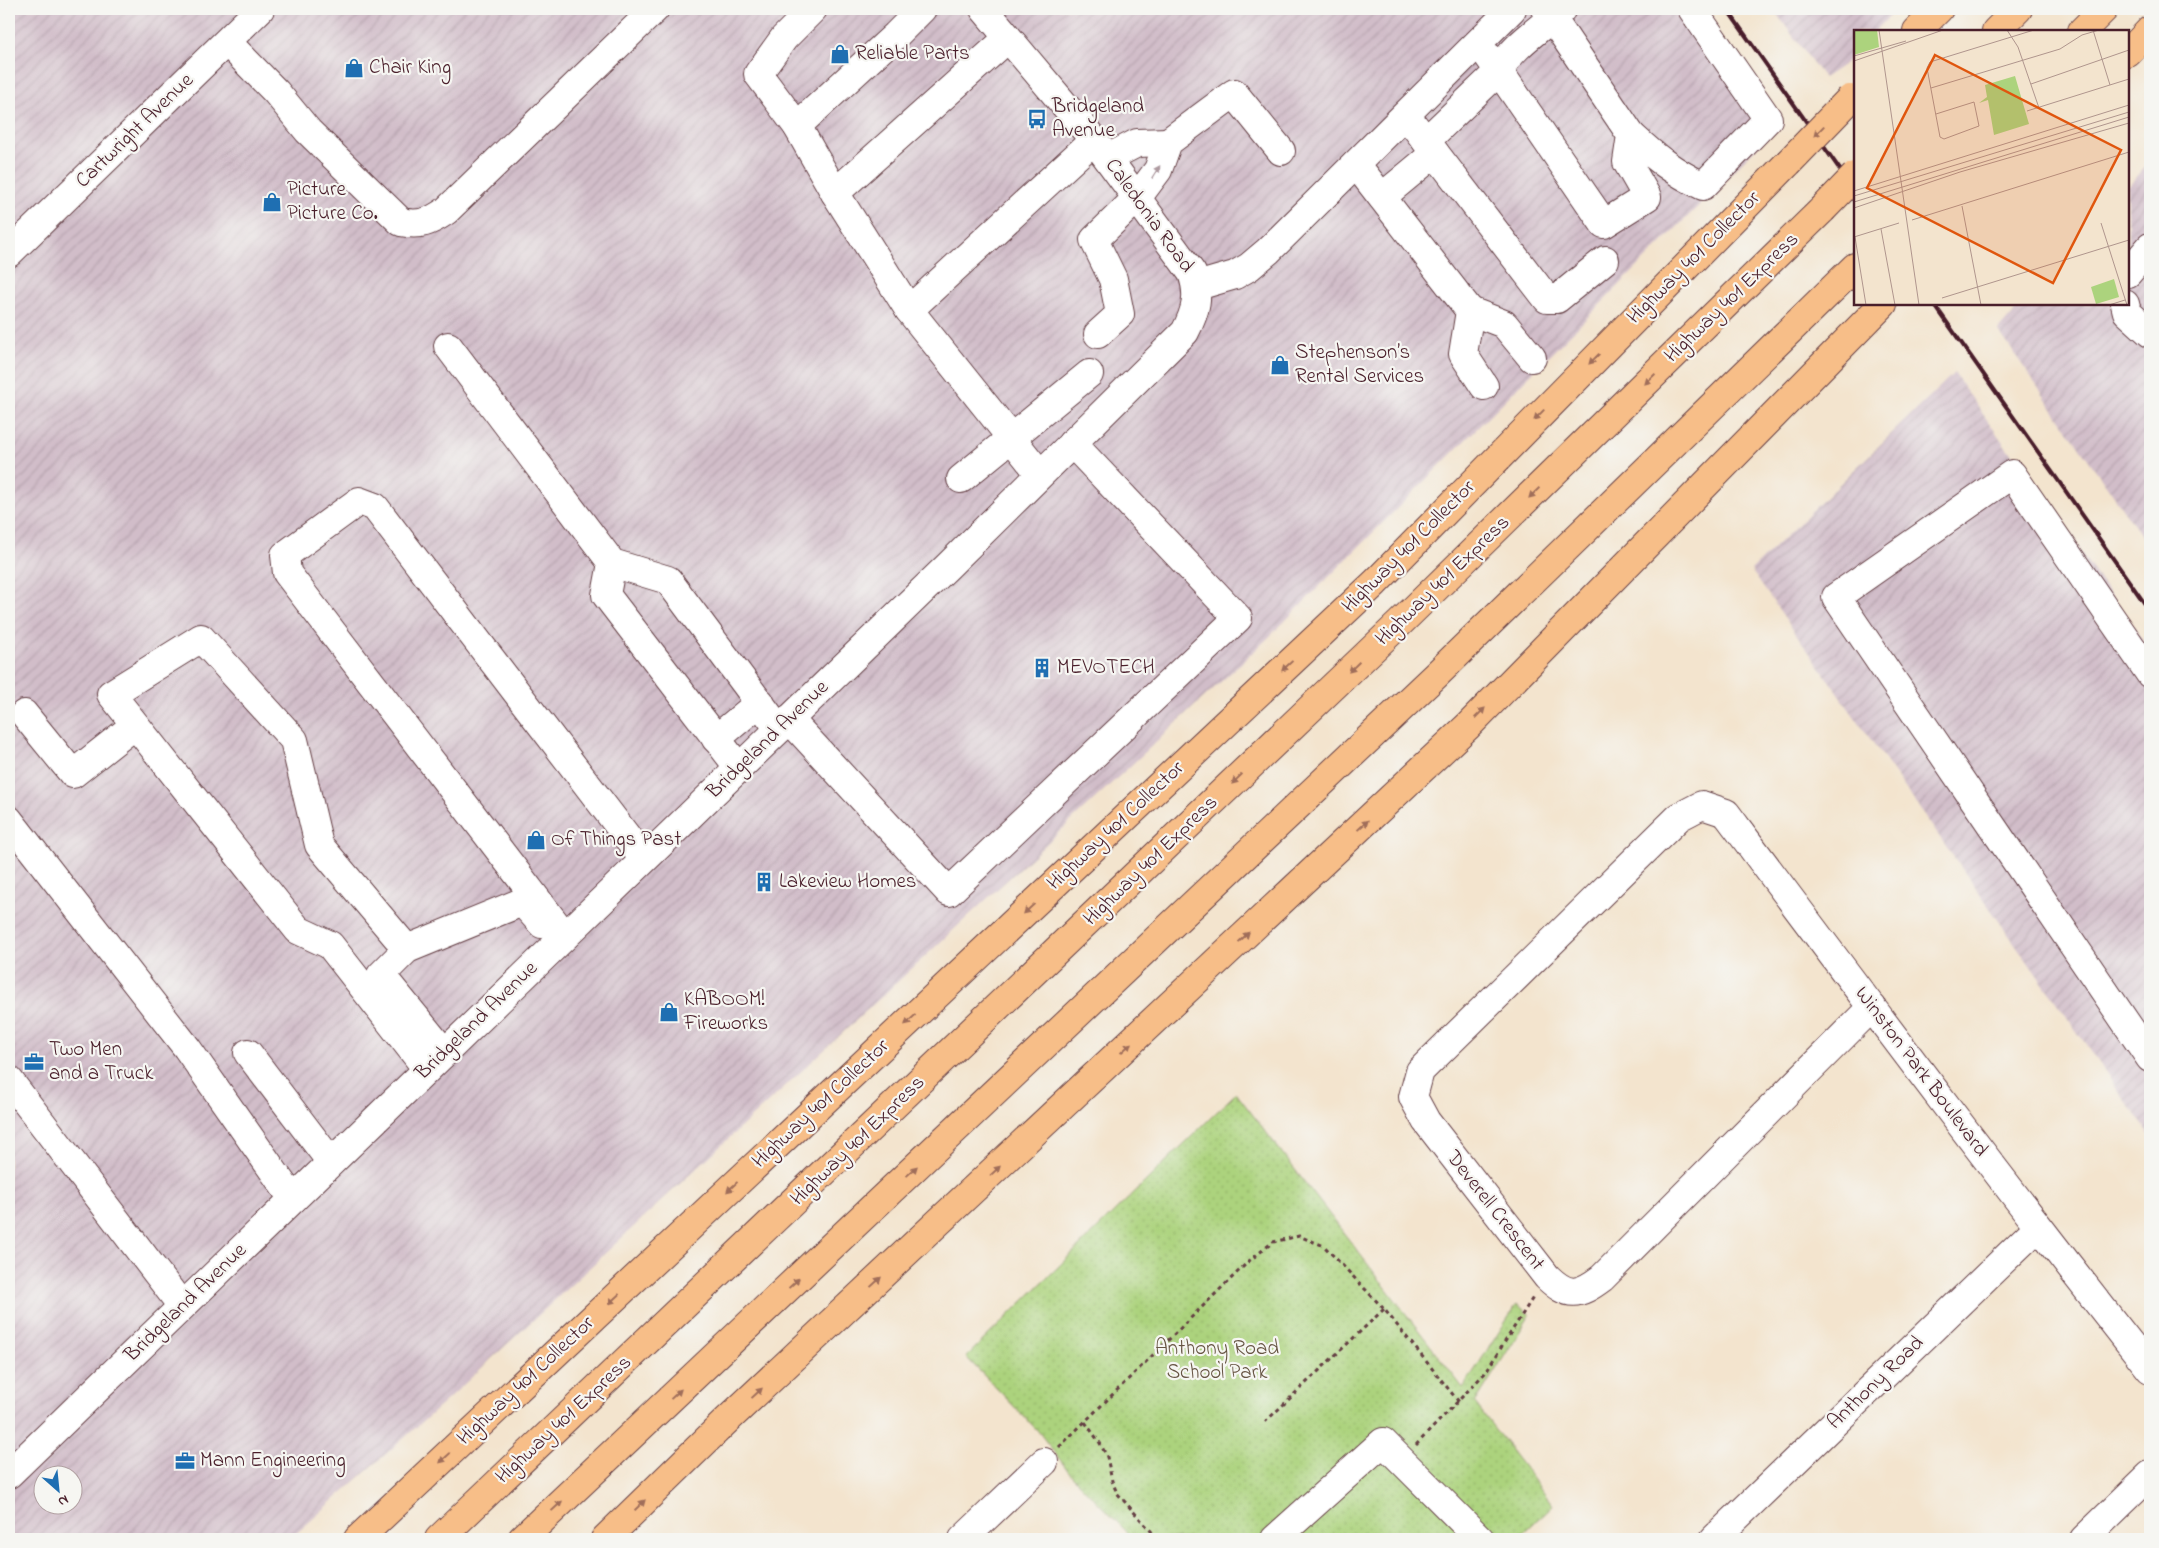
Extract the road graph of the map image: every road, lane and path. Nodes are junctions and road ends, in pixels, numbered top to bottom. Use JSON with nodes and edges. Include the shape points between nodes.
{"nodes":[{"id":1,"x":260,"y":9,"type":"edge"},
{"id":2,"x":655,"y":9,"type":"edge"},
{"id":3,"x":813,"y":9,"type":"edge"},
{"id":4,"x":922,"y":9,"type":"edge"},
{"id":5,"x":984,"y":9,"type":"edge"},
{"id":6,"x":1512,"y":9,"type":"edge"},
{"id":7,"x":1692,"y":9,"type":"edge"},
{"id":8,"x":1939,"y":9,"type":"edge"},
{"id":9,"x":2018,"y":9,"type":"edge"},
{"id":10,"x":2104,"y":9,"type":"edge"},
{"id":11,"x":1553,"y":12,"type":"edge"},
{"id":12,"x":1918,"y":30,"type":"edge"},
{"id":13,"x":1997,"y":30,"type":"edge"},
{"id":14,"x":2083,"y":30,"type":"edge"},
{"id":15,"x":2150,"y":30,"type":"edge"},
{"id":16,"x":1008,"y":38,"type":"junction"},
{"id":17,"x":227,"y":42,"type":"junction"},
{"id":18,"x":1479,"y":42,"type":"junction"},
{"id":19,"x":2129,"y":52,"type":"edge"},
{"id":20,"x":1499,"y":71,"type":"junction"},
{"id":21,"x":1852,"y":97,"type":"edge"},
{"id":22,"x":1406,"y":115,"type":"junction"},
{"id":23,"x":797,"y":126,"type":"junction"},
{"id":24,"x":1631,"y":134,"type":"junction"},
{"id":25,"x":1168,"y":142,"type":"junction"},
{"id":26,"x":1431,"y":147,"type":"junction"},
{"id":27,"x":1101,"y":149,"type":"junction"},
{"id":28,"x":1281,"y":151,"type":"dead end"},
{"id":29,"x":1356,"y":164,"type":"junction"},
{"id":30,"x":1854,"y":177,"type":"edge"},
{"id":31,"x":835,"y":192,"type":"junction"},
{"id":32,"x":1382,"y":197,"type":"junction"},
{"id":33,"x":1137,"y":198,"type":"junction"},
{"id":34,"x":2150,"y":247,"type":"edge"},
{"id":35,"x":9,"y":253,"type":"edge"},
{"id":36,"x":1605,"y":260,"type":"dead end"},
{"id":37,"x":1850,"y":272,"type":"edge"},
{"id":38,"x":2129,"y":272,"type":"edge"},
{"id":39,"x":1197,"y":286,"type":"junction"},
{"id":40,"x":1882,"y":305,"type":"edge"},
{"id":41,"x":2125,"y":305,"type":"edge"},
{"id":42,"x":908,"y":310,"type":"junction"},
{"id":43,"x":1470,"y":311,"type":"junction"},
{"id":44,"x":2150,"y":333,"type":"edge"},
{"id":45,"x":1098,"y":334,"type":"dead end"},
{"id":46,"x":448,"y":346,"type":"dead end"},
{"id":47,"x":1532,"y":358,"type":"dead end"},
{"id":48,"x":1089,"y":374,"type":"dead end"},
{"id":49,"x":1484,"y":386,"type":"dead end"},
{"id":50,"x":1011,"y":438,"type":"junction"},
{"id":51,"x":1072,"y":443,"type":"junction"},
{"id":52,"x":1040,"y":474,"type":"junction"},
{"id":53,"x":962,"y":479,"type":"dead end"},
{"id":54,"x":612,"y":562,"type":"junction"},
{"id":55,"x":2150,"y":674,"type":"edge"},
{"id":56,"x":760,"y":702,"type":"junction"},
{"id":57,"x":24,"y":714,"type":"dead end"},
{"id":58,"x":784,"y":724,"type":"junction"},
{"id":59,"x":135,"y":725,"type":"junction"},
{"id":60,"x":716,"y":739,"type":"junction"},
{"id":61,"x":739,"y":768,"type":"junction"},
{"id":62,"x":1679,"y":817,"type":"joint"},
{"id":63,"x":9,"y":820,"type":"edge"},
{"id":64,"x":644,"y":859,"type":"junction"},
{"id":65,"x":561,"y":939,"type":"junction"},
{"id":66,"x":407,"y":949,"type":"junction"},
{"id":67,"x":1872,"y":1007,"type":"junction"},
{"id":68,"x":248,"y":1053,"type":"dead end"},
{"id":69,"x":2150,"y":1058,"type":"edge"},
{"id":70,"x":436,"y":1061,"type":"junction"},
{"id":71,"x":9,"y":1080,"type":"edge"},
{"id":72,"x":331,"y":1162,"type":"junction"},
{"id":73,"x":293,"y":1199,"type":"junction"},
{"id":74,"x":2038,"y":1228,"type":"junction"},
{"id":75,"x":1546,"y":1277,"type":"junction"},
{"id":76,"x":182,"y":1306,"type":"junction"},
{"id":77,"x":1384,"y":1309,"type":"junction"},
{"id":78,"x":2150,"y":1369,"type":"edge"},
{"id":79,"x":1459,"y":1402,"type":"junction"},
{"id":80,"x":1085,"y":1422,"type":"junction"},
{"id":81,"x":1265,"y":1422,"type":"dead end"},
{"id":82,"x":1401,"y":1460,"type":"junction"},
{"id":83,"x":1044,"y":1462,"type":"joint"},
{"id":84,"x":9,"y":1474,"type":"edge"},
{"id":85,"x":2150,"y":1475,"type":"edge"},
{"id":86,"x":358,"y":1539,"type":"edge"},
{"id":87,"x":439,"y":1539,"type":"edge"},
{"id":88,"x":522,"y":1539,"type":"edge"},
{"id":89,"x":605,"y":1539,"type":"edge"},
{"id":90,"x":963,"y":1539,"type":"edge"},
{"id":91,"x":1158,"y":1539,"type":"edge"},
{"id":92,"x":1275,"y":1539,"type":"edge"},
{"id":93,"x":1480,"y":1539,"type":"edge"},
{"id":94,"x":1714,"y":1539,"type":"edge"},
{"id":95,"x":2084,"y":1539,"type":"edge"}],
"edges":[{"from":1,"to":17,"type":"street","name":"Cartwright Avenue"},
{"from":2,"to":17,"type":"street","via":[[446,211],[431,221],[415,225],[401,222],[308,131],[276,92]]},
{"from":3,"to":23,"type":"street","via":[[784,38],[758,74]]},
{"from":4,"to":23,"type":"street"},
{"from":5,"to":16,"type":"street","name":"Caledonia Road"},
{"from":6,"to":18,"type":"street"},
{"from":7,"to":24,"type":"street","via":[[1768,119],[1703,186],[1661,162]]},
{"from":8,"to":12,"type":"highway"},
{"from":9,"to":13,"type":"highway"},
{"from":10,"to":14,"type":"highway"},
{"from":11,"to":20,"type":"street","via":[[1507,56]]},
{"from":11,"to":24,"type":"street"},
{"from":15,"to":19,"type":"highway"},
{"from":16,"to":27,"type":"street","name":"Caledonia Road"},
{"from":16,"to":31,"type":"street"},
{"from":17,"to":35,"type":"street","name":"Cartwright Avenue"},
{"from":18,"to":20,"type":"street"},
{"from":18,"to":22,"type":"street"},
{"from":20,"to":24,"type":"street","via":[[1604,224],[1647,198],[1627,162]]},
{"from":20,"to":26,"type":"street"},
{"from":21,"to":86,"type":"highway","name":"Highway 401 Collector","one_way":true,"bridge":true,"via":[[1375,584]]},
{"from":22,"to":26,"type":"street"},
{"from":22,"to":29,"type":"street"},
{"from":23,"to":31,"type":"street"},
{"from":25,"to":27,"type":"street"},
{"from":25,"to":28,"type":"street","via":[[1234,93]]},
{"from":33,"to":25,"type":"street","one_way":true,"via":[[1158,170]]},
{"from":26,"to":32,"type":"street"},
{"from":26,"to":36,"type":"street","via":[[1547,299],[1557,299]]},
{"from":27,"to":33,"type":"street","name":"Caledonia Road"},
{"from":27,"to":42,"type":"street"},
{"from":29,"to":32,"type":"street"},
{"from":29,"to":39,"type":"street","via":[[1249,267],[1235,275]]},
{"from":30,"to":87,"type":"highway","name":"Highway 401 Express","one_way":true,"bridge":true,"via":[[1400,623]]},
{"from":31,"to":42,"type":"street"},
{"from":32,"to":43,"type":"street"},
{"from":33,"to":39,"type":"street","name":"Caledonia Road","via":[[1192,273]]},
{"from":33,"to":45,"type":"street","via":[[1094,240],[1113,279],[1120,314]]},
{"from":34,"to":38,"type":"street"},
{"from":88,"to":37,"type":"highway","one_way":true,"via":[[1422,689]]},
{"from":39,"to":51,"type":"street","name":"Bridgeland Avenue","via":[[1196,307],[1178,340]]},
{"from":89,"to":40,"type":"highway","one_way":true,"via":[[724,1423],[1468,726]]},
{"from":41,"to":44,"type":"street","via":[[2127,312]]},
{"from":42,"to":50,"type":"street"},
{"from":43,"to":47,"type":"street","via":[[1504,324]]},
{"from":43,"to":49,"type":"street","via":[[1463,354]]},
{"from":46,"to":54,"type":"street"},
{"from":48,"to":50,"type":"street"},
{"from":50,"to":52,"type":"street"},
{"from":50,"to":53,"type":"street"},
{"from":51,"to":52,"type":"street","name":"Bridgeland Avenue"},
{"from":51,"to":58,"type":"street","via":[[1238,618],[950,892]]},
{"from":52,"to":58,"type":"street","name":"Bridgeland Avenue"},
{"from":54,"to":56,"type":"street","via":[[668,580]]},
{"from":54,"to":60,"type":"street","via":[[606,595]]},
{"from":55,"to":69,"type":"street","via":[[2012,474],[1836,597]]},
{"from":56,"to":58,"type":"street"},
{"from":56,"to":60,"type":"street"},
{"from":57,"to":59,"type":"street","via":[[73,774]]},
{"from":58,"to":61,"type":"street","name":"Bridgeland Avenue"},
{"from":59,"to":66,"type":"street","via":[[111,694],[201,638],[294,740],[319,845]]},
{"from":59,"to":70,"type":"street","via":[[298,930],[330,945]]},
{"from":60,"to":61,"type":"street"},
{"from":61,"to":64,"type":"street","name":"Bridgeland Avenue"},
{"from":62,"to":67,"type":"street","name":"Winston Park Boulevard","via":[[1702,805],[1726,814]]},
{"from":62,"to":75,"type":"street","name":"Deverell Crescent","via":[[1420,1071],[1413,1097],[1426,1121]]},
{"from":63,"to":73,"type":"street","via":[[187,1048]]},
{"from":64,"to":65,"type":"street","name":"Bridgeland Avenue"},
{"from":64,"to":65,"type":"street","via":[[375,508],[359,501],[285,555],[287,573]]},
{"from":65,"to":66,"type":"street","via":[[522,902]]},
{"from":65,"to":70,"type":"street","name":"Bridgeland Avenue"},
{"from":66,"to":70,"type":"street","via":[[381,975]]},
{"from":67,"to":74,"type":"street","name":"Winston Park Boulevard"},
{"from":67,"to":75,"type":"street","name":"Deverell Crescent","via":[[1602,1278],[1577,1292],[1560,1290]]},
{"from":68,"to":72,"type":"street"},
{"from":70,"to":72,"type":"street","name":"Bridgeland Avenue"},
{"from":71,"to":76,"type":"street"},
{"from":72,"to":73,"type":"street","name":"Bridgeland Avenue"},
{"from":73,"to":76,"type":"street","name":"Bridgeland Avenue"},
{"from":74,"to":78,"type":"street","name":"Winston Park Boulevard"},
{"from":74,"to":94,"type":"street","name":"Anthony Road"},
{"from":75,"to":79,"type":"path","via":[[1485,1373]]},
{"from":76,"to":84,"type":"street","name":"Bridgeland Avenue"},
{"from":77,"to":79,"type":"path"},
{"from":77,"to":80,"type":"path","via":[[1324,1246],[1299,1236],[1273,1242],[1249,1261]]},
{"from":77,"to":81,"type":"path"},
{"from":79,"to":82,"type":"path"},
{"from":80,"to":83,"type":"path"},
{"from":80,"to":91,"type":"path","via":[[1107,1457],[1117,1493]]},
{"from":82,"to":92,"type":"street","via":[[1383,1442]]},
{"from":82,"to":93,"type":"street"},
{"from":83,"to":90,"type":"street"},
{"from":85,"to":95,"type":"street"}]}
